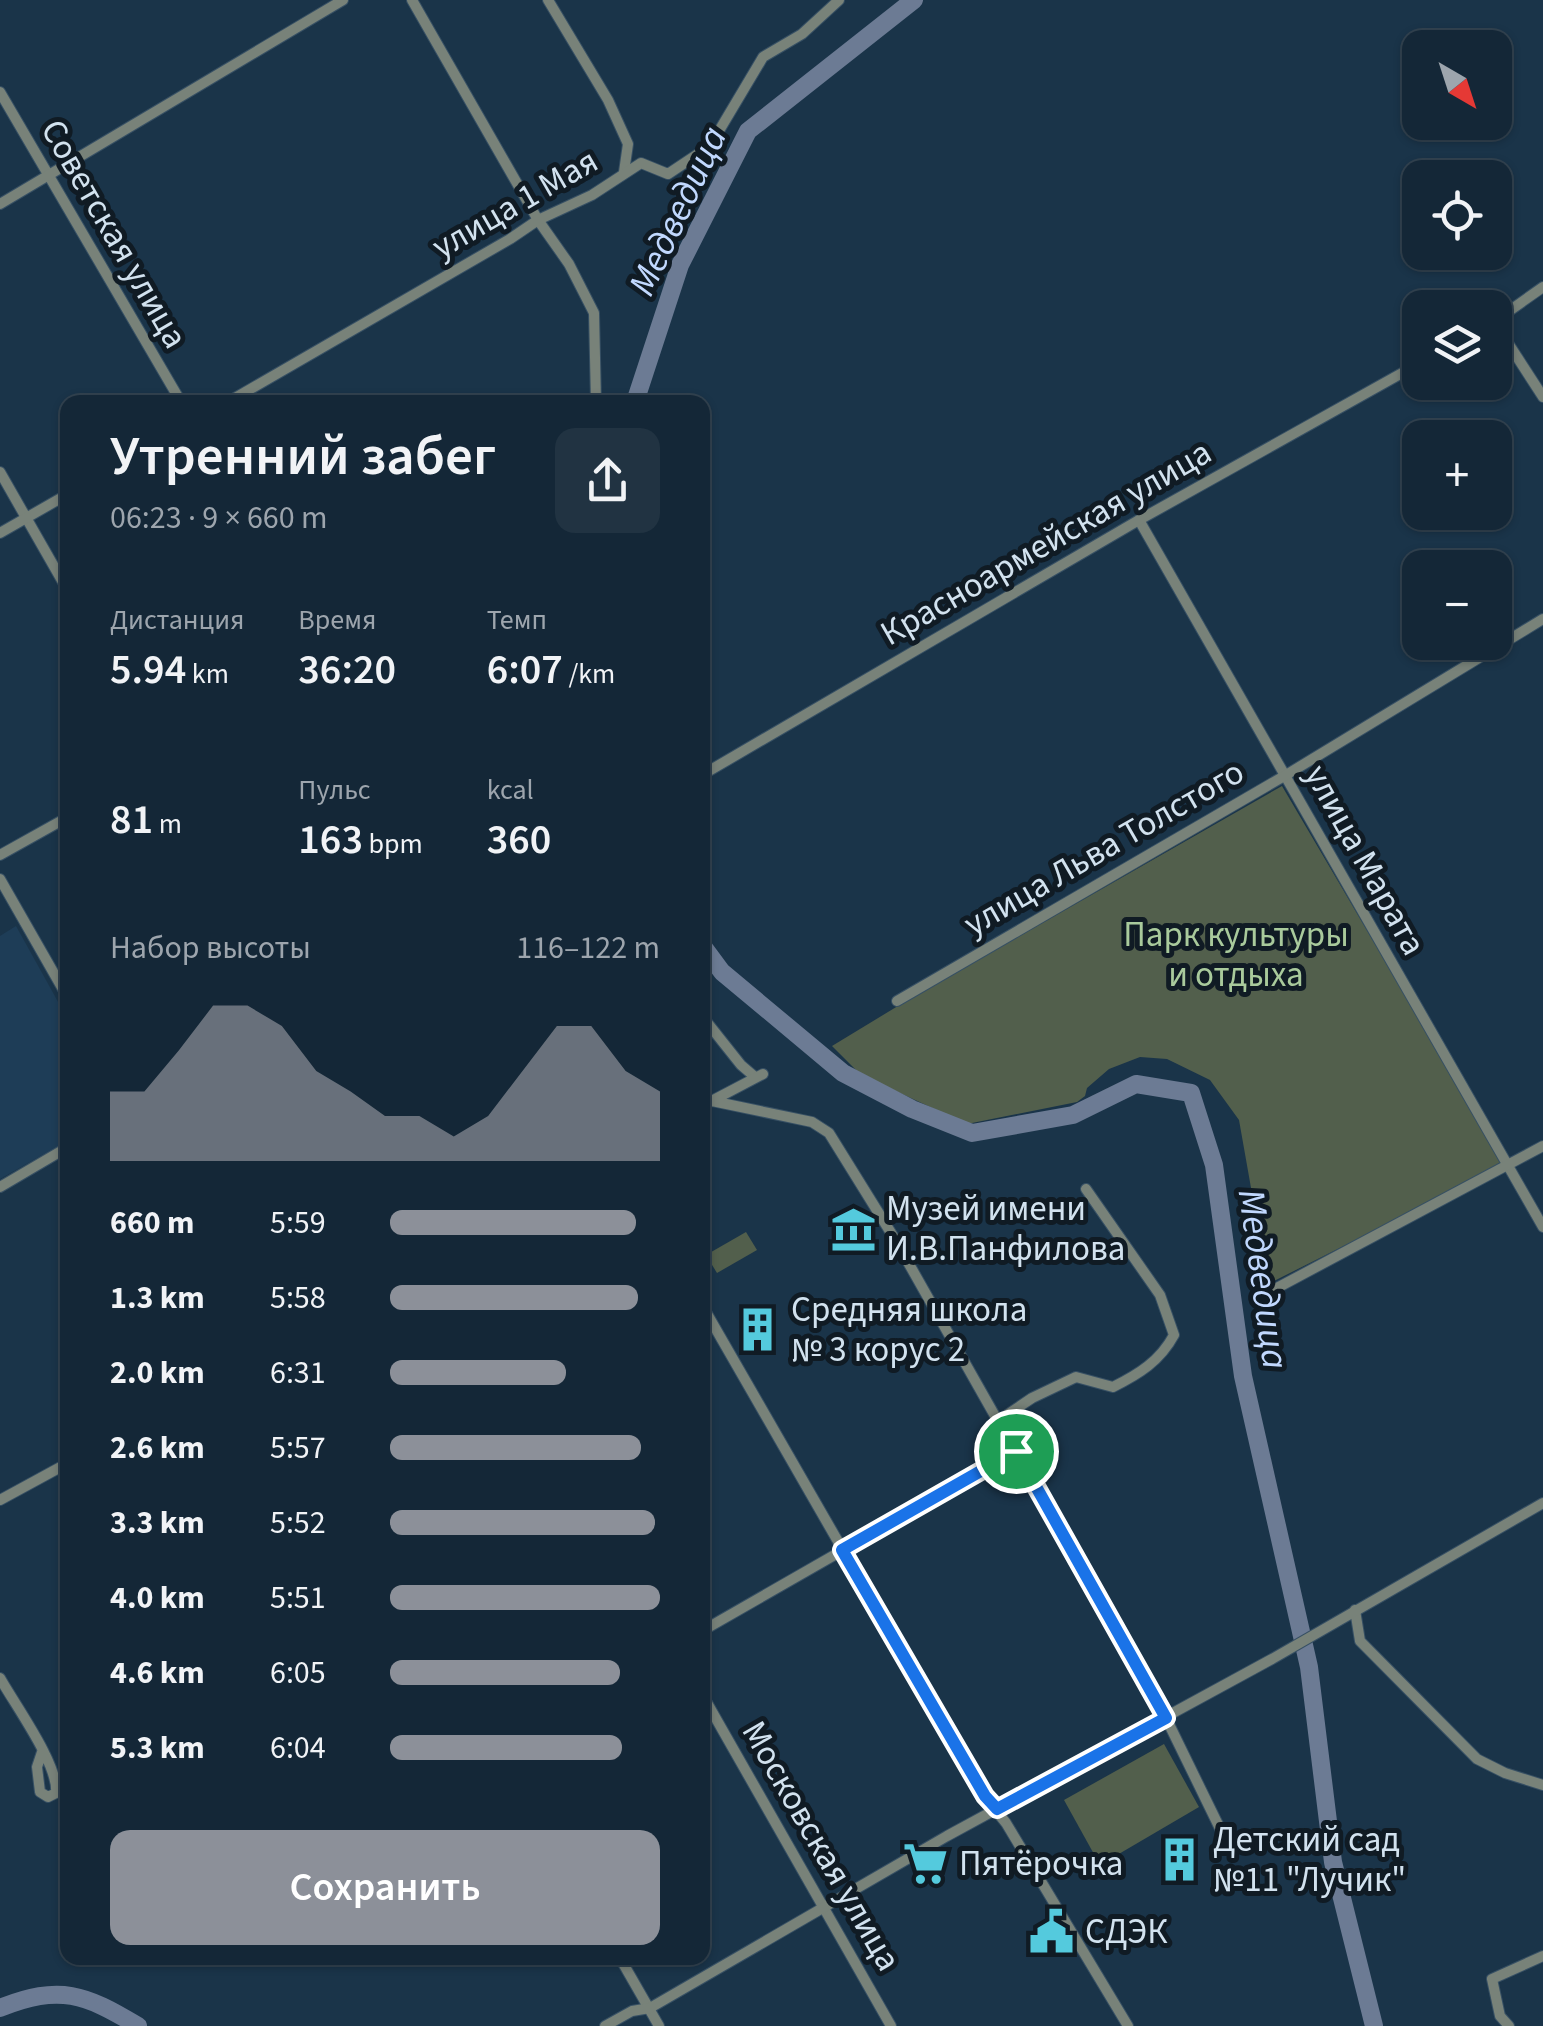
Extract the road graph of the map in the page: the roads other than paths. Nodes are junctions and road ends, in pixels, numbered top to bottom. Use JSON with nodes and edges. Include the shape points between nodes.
{"nodes":[{"id":1,"x":343,"y":0,"type":"edge"},
{"id":2,"x":412,"y":0,"type":"edge"},
{"id":3,"x":548,"y":0,"type":"edge"},
{"id":4,"x":839,"y":0,"type":"edge"},
{"id":5,"x":0,"y":92,"type":"edge"},
{"id":6,"x":624,"y":172,"type":"junction"},
{"id":7,"x":48,"y":175,"type":"junction"},
{"id":8,"x":0,"y":204,"type":"edge"},
{"id":9,"x":538,"y":220,"type":"junction"},
{"id":10,"x":1543,"y":287,"type":"edge"},
{"id":11,"x":1512,"y":310,"type":"edge"},
{"id":12,"x":1512,"y":349,"type":"edge"},
{"id":13,"x":1402,"y":373,"type":"edge"},
{"id":14,"x":176,"y":395,"type":"edge"},
{"id":15,"x":240,"y":395,"type":"edge"},
{"id":16,"x":596,"y":395,"type":"edge"},
{"id":17,"x":1543,"y":397,"type":"edge"},
{"id":18,"x":0,"y":472,"type":"edge"},
{"id":19,"x":60,"y":499,"type":"edge"},
{"id":20,"x":26,"y":518,"type":"junction"},
{"id":21,"x":1139,"y":520,"type":"junction"},
{"id":22,"x":0,"y":534,"type":"edge"},
{"id":23,"x":60,"y":577,"type":"edge"},
{"id":24,"x":1543,"y":619,"type":"edge"},
{"id":25,"x":710,"y":770,"type":"edge"},
{"id":26,"x":1286,"y":775,"type":"junction"},
{"id":27,"x":60,"y":821,"type":"edge"},
{"id":28,"x":0,"y":855,"type":"edge"},
{"id":29,"x":0,"y":879,"type":"edge"},
{"id":30,"x":60,"y":984,"type":"edge"},
{"id":31,"x":897,"y":1001,"type":"dead end"},
{"id":32,"x":710,"y":1024,"type":"edge"},
{"id":33,"x":710,"y":1102,"type":"edge"},
{"id":34,"x":710,"y":1105,"type":"edge"},
{"id":35,"x":1543,"y":1146,"type":"edge"},
{"id":36,"x":60,"y":1152,"type":"edge"},
{"id":37,"x":1509,"y":1166,"type":"junction"},
{"id":38,"x":0,"y":1186,"type":"edge"},
{"id":39,"x":1086,"y":1189,"type":"dead end"},
{"id":40,"x":1543,"y":1227,"type":"edge"},
{"id":41,"x":1276,"y":1289,"type":"dead end"},
{"id":42,"x":710,"y":1318,"type":"edge"},
{"id":43,"x":998,"y":1420,"type":"junction"},
{"id":44,"x":1016,"y":1451,"type":"junction"},
{"id":45,"x":60,"y":1467,"type":"edge"},
{"id":46,"x":0,"y":1500,"type":"edge"},
{"id":47,"x":1543,"y":1503,"type":"edge"},
{"id":48,"x":842,"y":1550,"type":"junction"},
{"id":49,"x":1354,"y":1611,"type":"junction"},
{"id":50,"x":710,"y":1626,"type":"edge"},
{"id":51,"x":0,"y":1678,"type":"edge"},
{"id":52,"x":710,"y":1708,"type":"edge"},
{"id":53,"x":1166,"y":1718,"type":"junction"},
{"id":54,"x":42,"y":1752,"type":"dead end"},
{"id":55,"x":1541,"y":1784,"type":"edge"},
{"id":56,"x":997,"y":1809,"type":"junction"},
{"id":57,"x":1230,"y":1849,"type":"dead end"},
{"id":58,"x":824,"y":1908,"type":"junction"},
{"id":59,"x":1543,"y":1956,"type":"edge"},
{"id":60,"x":624,"y":1965,"type":"edge"},
{"id":61,"x":650,"y":2008,"type":"junction"},
{"id":62,"x":605,"y":2026,"type":"edge"},
{"id":63,"x":660,"y":2026,"type":"edge"},
{"id":64,"x":891,"y":2026,"type":"edge"},
{"id":65,"x":1128,"y":2026,"type":"edge"},
{"id":66,"x":1509,"y":2026,"type":"edge"}],
"edges":[{"from":1,"to":7,"type":"street"},
{"from":2,"to":9,"type":"street"},
{"from":3,"to":6,"type":"street","via":[[628,144]]},
{"from":4,"to":6,"type":"street","name":"улица 1 Мая","via":[[763,57],[710,146],[668,174],[641,163]]},
{"from":5,"to":7,"type":"street","name":"Советская улица"},
{"from":6,"to":9,"type":"street","name":"улица 1 Мая"},
{"from":7,"to":8,"type":"street"},
{"from":7,"to":14,"type":"street","name":"Советская улица"},
{"from":9,"to":15,"type":"street","name":"улица 1 Мая"},
{"from":9,"to":16,"type":"street","via":[[594,312]]},
{"from":10,"to":11,"type":"street"},
{"from":12,"to":17,"type":"street"},
{"from":13,"to":21,"type":"street","name":"Красноармейская улица"},
{"from":18,"to":20,"type":"street"},
{"from":19,"to":20,"type":"street"},
{"from":20,"to":22,"type":"street"},
{"from":20,"to":23,"type":"street"},
{"from":21,"to":25,"type":"street","name":"Красноармейская улица"},
{"from":21,"to":26,"type":"street","name":"улица Марата"},
{"from":24,"to":26,"type":"street","name":"улица Льва Толстого"},
{"from":26,"to":31,"type":"street","name":"улица Льва Толстого"},
{"from":26,"to":37,"type":"street","name":"улица Марата"},
{"from":27,"to":28,"type":"street"},
{"from":29,"to":30,"type":"street"},
{"from":32,"to":33,"type":"street","via":[[759,1075]]},
{"from":34,"to":43,"type":"street","via":[[812,1122],[830,1132]]},
{"from":35,"to":37,"type":"street"},
{"from":36,"to":38,"type":"street"},
{"from":37,"to":40,"type":"street","name":"улица Марата"},
{"from":37,"to":41,"type":"street"},
{"from":39,"to":43,"type":"street","via":[[1160,1295],[1174,1335],[1136,1376],[1113,1387],[1076,1377]]},
{"from":42,"to":48,"type":"street"},
{"from":43,"to":44,"type":"street"},
{"from":44,"to":48,"type":"street"},
{"from":44,"to":53,"type":"street"},
{"from":45,"to":46,"type":"street"},
{"from":47,"to":49,"type":"street"},
{"from":48,"to":50,"type":"street"},
{"from":48,"to":56,"type":"street"},
{"from":49,"to":53,"type":"street"},
{"from":49,"to":55,"type":"street","via":[[1360,1641],[1478,1759]]},
{"from":51,"to":54,"type":"street"},
{"from":52,"to":58,"type":"street","name":"Московская улица"},
{"from":53,"to":56,"type":"street"},
{"from":53,"to":57,"type":"street"},
{"from":56,"to":58,"type":"street"},
{"from":56,"to":65,"type":"street"},
{"from":58,"to":61,"type":"street"},
{"from":58,"to":64,"type":"street","name":"Московская улица"},
{"from":59,"to":66,"type":"street","via":[[1492,1979],[1500,2016]]},
{"from":60,"to":61,"type":"street"},
{"from":61,"to":62,"type":"street"},
{"from":61,"to":63,"type":"street"}]}
